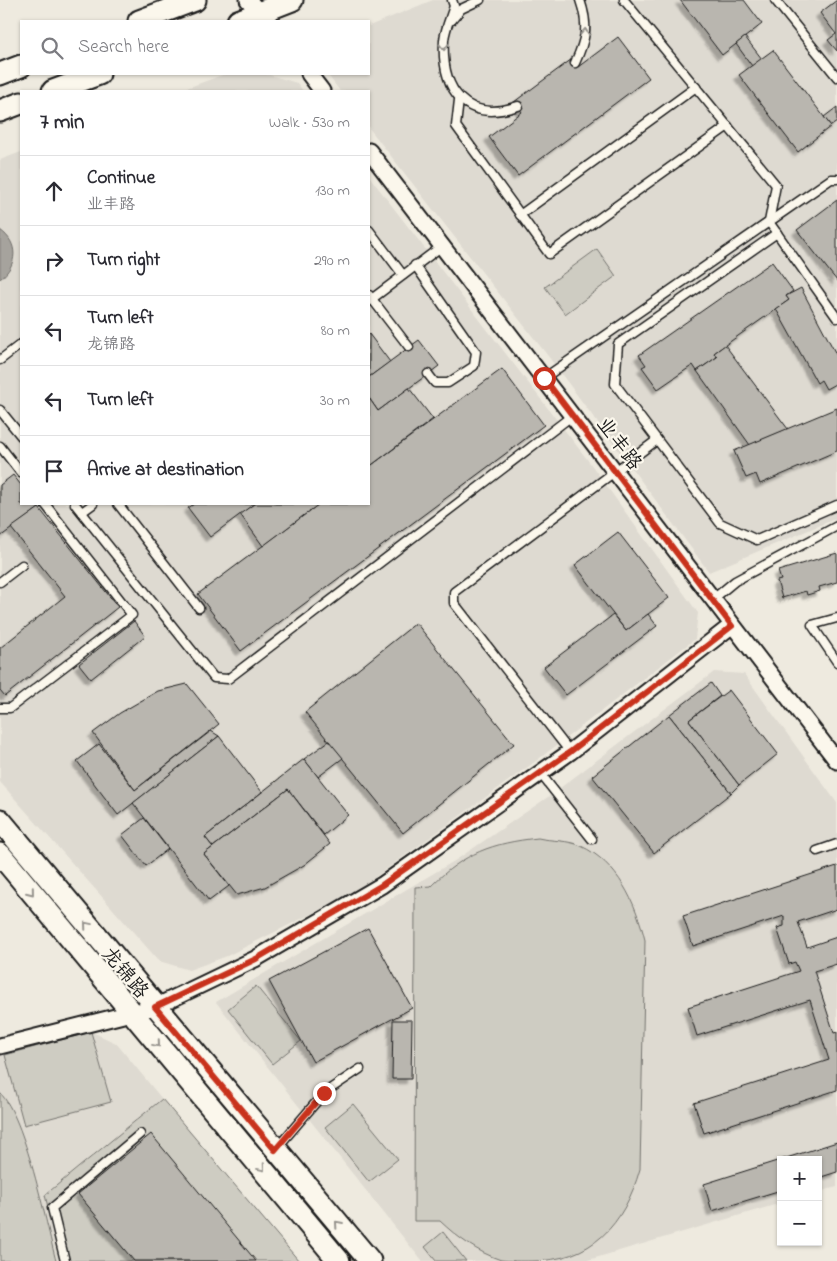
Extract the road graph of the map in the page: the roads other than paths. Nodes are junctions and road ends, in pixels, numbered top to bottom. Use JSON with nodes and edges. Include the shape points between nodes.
{"nodes":[{"id":1,"x":195,"y":0,"type":"edge"},
{"id":2,"x":292,"y":0,"type":"edge"},
{"id":3,"x":452,"y":0,"type":"edge"},
{"id":4,"x":480,"y":0,"type":"edge"},
{"id":5,"x":580,"y":0,"type":"edge"},
{"id":6,"x":624,"y":0,"type":"edge"},
{"id":7,"x":776,"y":0,"type":"edge"},
{"id":8,"x":259,"y":11,"type":"edge"},
{"id":9,"x":142,"y":20,"type":"edge"},
{"id":10,"x":240,"y":20,"type":"edge"},
{"id":11,"x":449,"y":23,"type":"junction"},
{"id":12,"x":575,"y":63,"type":"dead end"},
{"id":13,"x":20,"y":66,"type":"edge"},
{"id":14,"x":0,"y":74,"type":"edge"},
{"id":15,"x":96,"y":75,"type":"edge"},
{"id":16,"x":310,"y":75,"type":"edge"},
{"id":17,"x":837,"y":76,"type":"edge"},
{"id":18,"x":696,"y":87,"type":"junction"},
{"id":19,"x":56,"y":90,"type":"edge"},
{"id":20,"x":321,"y":90,"type":"edge"},
{"id":21,"x":459,"y":100,"type":"junction"},
{"id":22,"x":20,"y":103,"type":"edge"},
{"id":23,"x":518,"y":106,"type":"dead end"},
{"id":24,"x":0,"y":111,"type":"edge"},
{"id":25,"x":728,"y":126,"type":"junction"},
{"id":26,"x":370,"y":152,"type":"edge"},
{"id":27,"x":837,"y":180,"type":"edge"},
{"id":28,"x":520,"y":215,"type":"junction"},
{"id":29,"x":769,"y":222,"type":"junction"},
{"id":30,"x":370,"y":231,"type":"edge"},
{"id":31,"x":777,"y":233,"type":"junction"},
{"id":32,"x":442,"y":246,"type":"junction"},
{"id":33,"x":416,"y":265,"type":"junction"},
{"id":34,"x":403,"y":275,"type":"junction"},
{"id":35,"x":370,"y":298,"type":"edge"},
{"id":36,"x":837,"y":318,"type":"edge"},
{"id":37,"x":20,"y":345,"type":"edge"},
{"id":38,"x":409,"y":347,"type":"dead end"},
{"id":39,"x":0,"y":360,"type":"edge"},
{"id":40,"x":428,"y":374,"type":"dead end"},
{"id":41,"x":544,"y":378,"type":"junction"},
{"id":42,"x":0,"y":410,"type":"edge"},
{"id":43,"x":573,"y":415,"type":"junction"},
{"id":44,"x":20,"y":435,"type":"edge"},
{"id":45,"x":657,"y":440,"type":"junction"},
{"id":46,"x":0,"y":446,"type":"edge"},
{"id":47,"x":615,"y":470,"type":"junction"},
{"id":48,"x":20,"y":472,"type":"edge"},
{"id":49,"x":46,"y":505,"type":"edge"},
{"id":50,"x":76,"y":505,"type":"edge"},
{"id":51,"x":92,"y":505,"type":"edge"},
{"id":52,"x":119,"y":505,"type":"edge"},
{"id":53,"x":837,"y":506,"type":"edge"},
{"id":54,"x":82,"y":512,"type":"junction"},
{"id":55,"x":837,"y":526,"type":"edge"},
{"id":56,"x":22,"y":565,"type":"dead end"},
{"id":57,"x":0,"y":582,"type":"edge"},
{"id":58,"x":712,"y":600,"type":"junction"},
{"id":59,"x":199,"y":608,"type":"dead end"},
{"id":60,"x":837,"y":618,"type":"edge"},
{"id":61,"x":732,"y":626,"type":"junction"},
{"id":62,"x":837,"y":662,"type":"edge"},
{"id":63,"x":0,"y":708,"type":"edge"},
{"id":64,"x":570,"y":752,"type":"junction"},
{"id":65,"x":837,"y":761,"type":"edge"},
{"id":66,"x":540,"y":773,"type":"junction"},
{"id":67,"x":0,"y":820,"type":"edge"},
{"id":68,"x":592,"y":839,"type":"dead end"},
{"id":69,"x":837,"y":844,"type":"edge"},
{"id":70,"x":817,"y":851,"type":"dead end"},
{"id":71,"x":0,"y":854,"type":"edge"},
{"id":72,"x":155,"y":1007,"type":"junction"},
{"id":73,"x":130,"y":1012,"type":"junction"},
{"id":74,"x":0,"y":1046,"type":"edge"},
{"id":75,"x":360,"y":1069,"type":"dead end"},
{"id":76,"x":140,"y":1134,"type":"dead end"},
{"id":77,"x":275,"y":1150,"type":"junction"},
{"id":78,"x":65,"y":1261,"type":"edge"},
{"id":79,"x":340,"y":1261,"type":"edge"},
{"id":80,"x":370,"y":1261,"type":"edge"}],
"edges":[{"from":1,"to":9,"type":"main road"},
{"from":2,"to":8,"type":"main road"},
{"from":3,"to":11,"type":"lane","via":[[454,6]]},
{"from":4,"to":11,"type":"lane","via":[[461,9]]},
{"from":12,"to":5,"type":"lane","one_way":true,"via":[[585,42],[586,17]]},
{"from":6,"to":18,"type":"lane"},
{"from":7,"to":17,"type":"lane"},
{"from":8,"to":10,"type":"main road"},
{"from":11,"to":21,"type":"lane","one_way":true,"via":[[444,38],[445,73]]},
{"from":13,"to":14,"type":"main road"},
{"from":15,"to":19,"type":"main road"},
{"from":16,"to":20,"type":"street"},
{"from":18,"to":25,"type":"lane"},
{"from":18,"to":28,"type":"lane"},
{"from":21,"to":23,"type":"lane","via":[[480,111],[504,111]]},
{"from":21,"to":28,"type":"lane","via":[[456,126]]},
{"from":22,"to":24,"type":"main road"},
{"from":25,"to":28,"type":"lane","via":[[549,254]]},
{"from":25,"to":29,"type":"lane","via":[[776,185]]},
{"from":26,"to":32,"type":"street","name":"业丰路"},
{"from":27,"to":29,"type":"lane","via":[[831,179]]},
{"from":29,"to":31,"type":"lane"},
{"from":29,"to":41,"type":"lane"},
{"from":30,"to":34,"type":"lane"},
{"from":31,"to":36,"type":"lane"},
{"from":31,"to":45,"type":"lane","via":[[618,344],[615,384]]},
{"from":32,"to":33,"type":"lane"},
{"from":32,"to":41,"type":"street","name":"业丰路"},
{"from":33,"to":34,"type":"lane"},
{"from":33,"to":40,"type":"lane","via":[[476,352],[474,366],[448,383],[435,383]]},
{"from":34,"to":35,"type":"lane"},
{"from":35,"to":38,"type":"lane"},
{"from":37,"to":39,"type":"lane"},
{"from":41,"to":43,"type":"street","name":"业丰路"},
{"from":42,"to":44,"type":"lane"},
{"from":43,"to":47,"type":"street","name":"业丰路"},
{"from":43,"to":54,"type":"lane","via":[[228,679],[214,678]]},
{"from":45,"to":47,"type":"lane"},
{"from":45,"to":53,"type":"lane","via":[[720,523],[758,540]]},
{"from":46,"to":48,"type":"lane"},
{"from":47,"to":58,"type":"street","name":"业丰路"},
{"from":47,"to":64,"type":"lane","via":[[454,592],[454,603]]},
{"from":49,"to":63,"type":"lane","via":[[132,615],[10,708]]},
{"from":50,"to":54,"type":"lane"},
{"from":51,"to":54,"type":"lane"},
{"from":52,"to":59,"type":"lane"},
{"from":55,"to":58,"type":"lane","via":[[735,581]]},
{"from":56,"to":57,"type":"lane"},
{"from":58,"to":61,"type":"street","name":"业丰路"},
{"from":60,"to":62,"type":"lane","via":[[812,625]]},
{"from":61,"to":64,"type":"street"},
{"from":61,"to":65,"type":"street","name":"业丰路"},
{"from":64,"to":66,"type":"street"},
{"from":66,"to":68,"type":"lane"},
{"from":66,"to":72,"type":"street","via":[[382,885],[256,959]]},
{"from":72,"to":67,"type":"main road","name":"龙锦路","one_way":true},
{"from":69,"to":70,"type":"lane"},
{"from":71,"to":73,"type":"main road","name":"龙锦路","one_way":true},
{"from":72,"to":73,"type":"street"},
{"from":72,"to":77,"type":"main road","name":"龙锦路"},
{"from":73,"to":74,"type":"street"},
{"from":73,"to":79,"type":"main road","name":"龙锦路","one_way":true},
{"from":75,"to":77,"type":"lane","via":[[324,1093]]},
{"from":76,"to":78,"type":"lane","via":[[52,1208]]},
{"from":80,"to":77,"type":"main road","name":"龙锦路","one_way":true}]}
